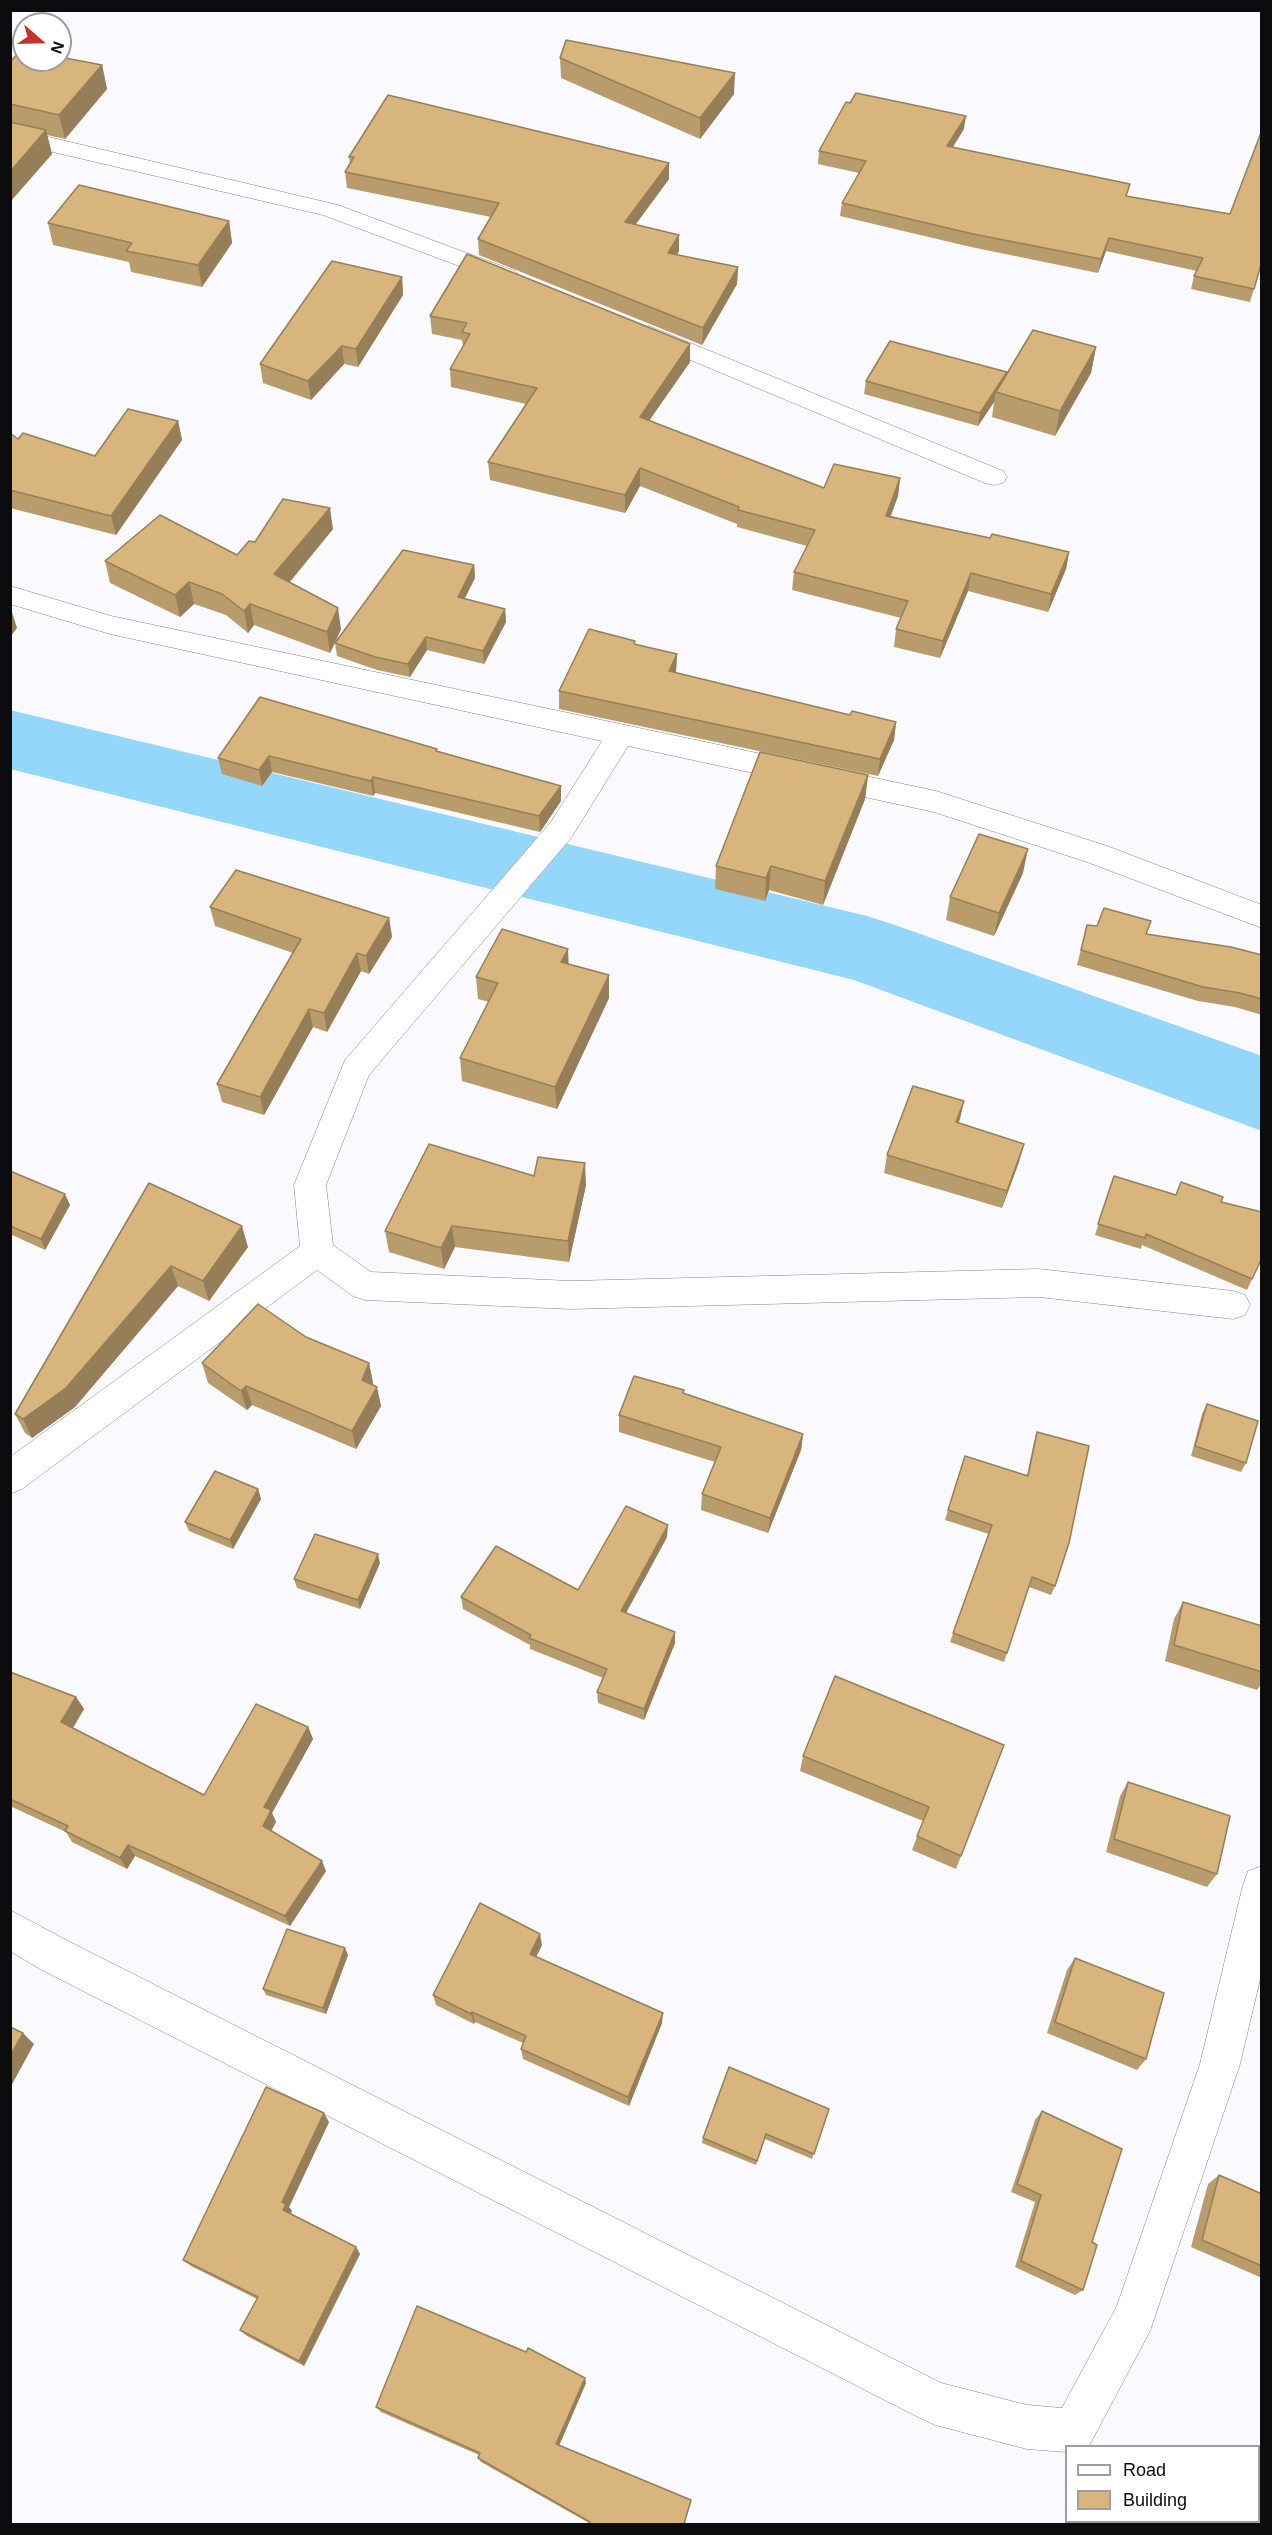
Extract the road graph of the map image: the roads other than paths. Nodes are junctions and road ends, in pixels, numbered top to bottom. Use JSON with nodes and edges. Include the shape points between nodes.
{"nodes":[{"id":1,"x":10,"y":135,"type":"edge"},
{"id":2,"x":527,"y":284,"type":"edge"},
{"id":3,"x":625,"y":324,"type":"edge"},
{"id":4,"x":994,"y":477,"type":"dead end"},
{"id":5,"x":10,"y":595,"type":"edge"},
{"id":6,"x":620,"y":735,"type":"junction"},
{"id":7,"x":1262,"y":917,"type":"edge"},
{"id":8,"x":317,"y":1252,"type":"junction"},
{"id":9,"x":1233,"y":1305,"type":"dead end"},
{"id":10,"x":10,"y":1478,"type":"edge"},
{"id":11,"x":1262,"y":1885,"type":"edge"},
{"id":12,"x":10,"y":1929,"type":"edge"}],
"edges":[{"from":1,"to":2,"type":"street","via":[[330,210]]},
{"from":3,"to":4,"type":"street"},
{"from":5,"to":6,"type":"street","via":[[110,625]]},
{"from":6,"to":7,"type":"street","via":[[936,802],[1097,854]]},
{"from":6,"to":8,"type":"street","via":[[561,830],[356,1068],[310,1185]]},
{"from":8,"to":9,"type":"street","via":[[365,1286],[571,1295],[1039,1283]]},
{"from":8,"to":10,"type":"street"},
{"from":11,"to":12,"type":"street","via":[[1220,2064],[1135,2316],[1073,2431],[1027,2427],[935,2403],[54,1955]]}]}
